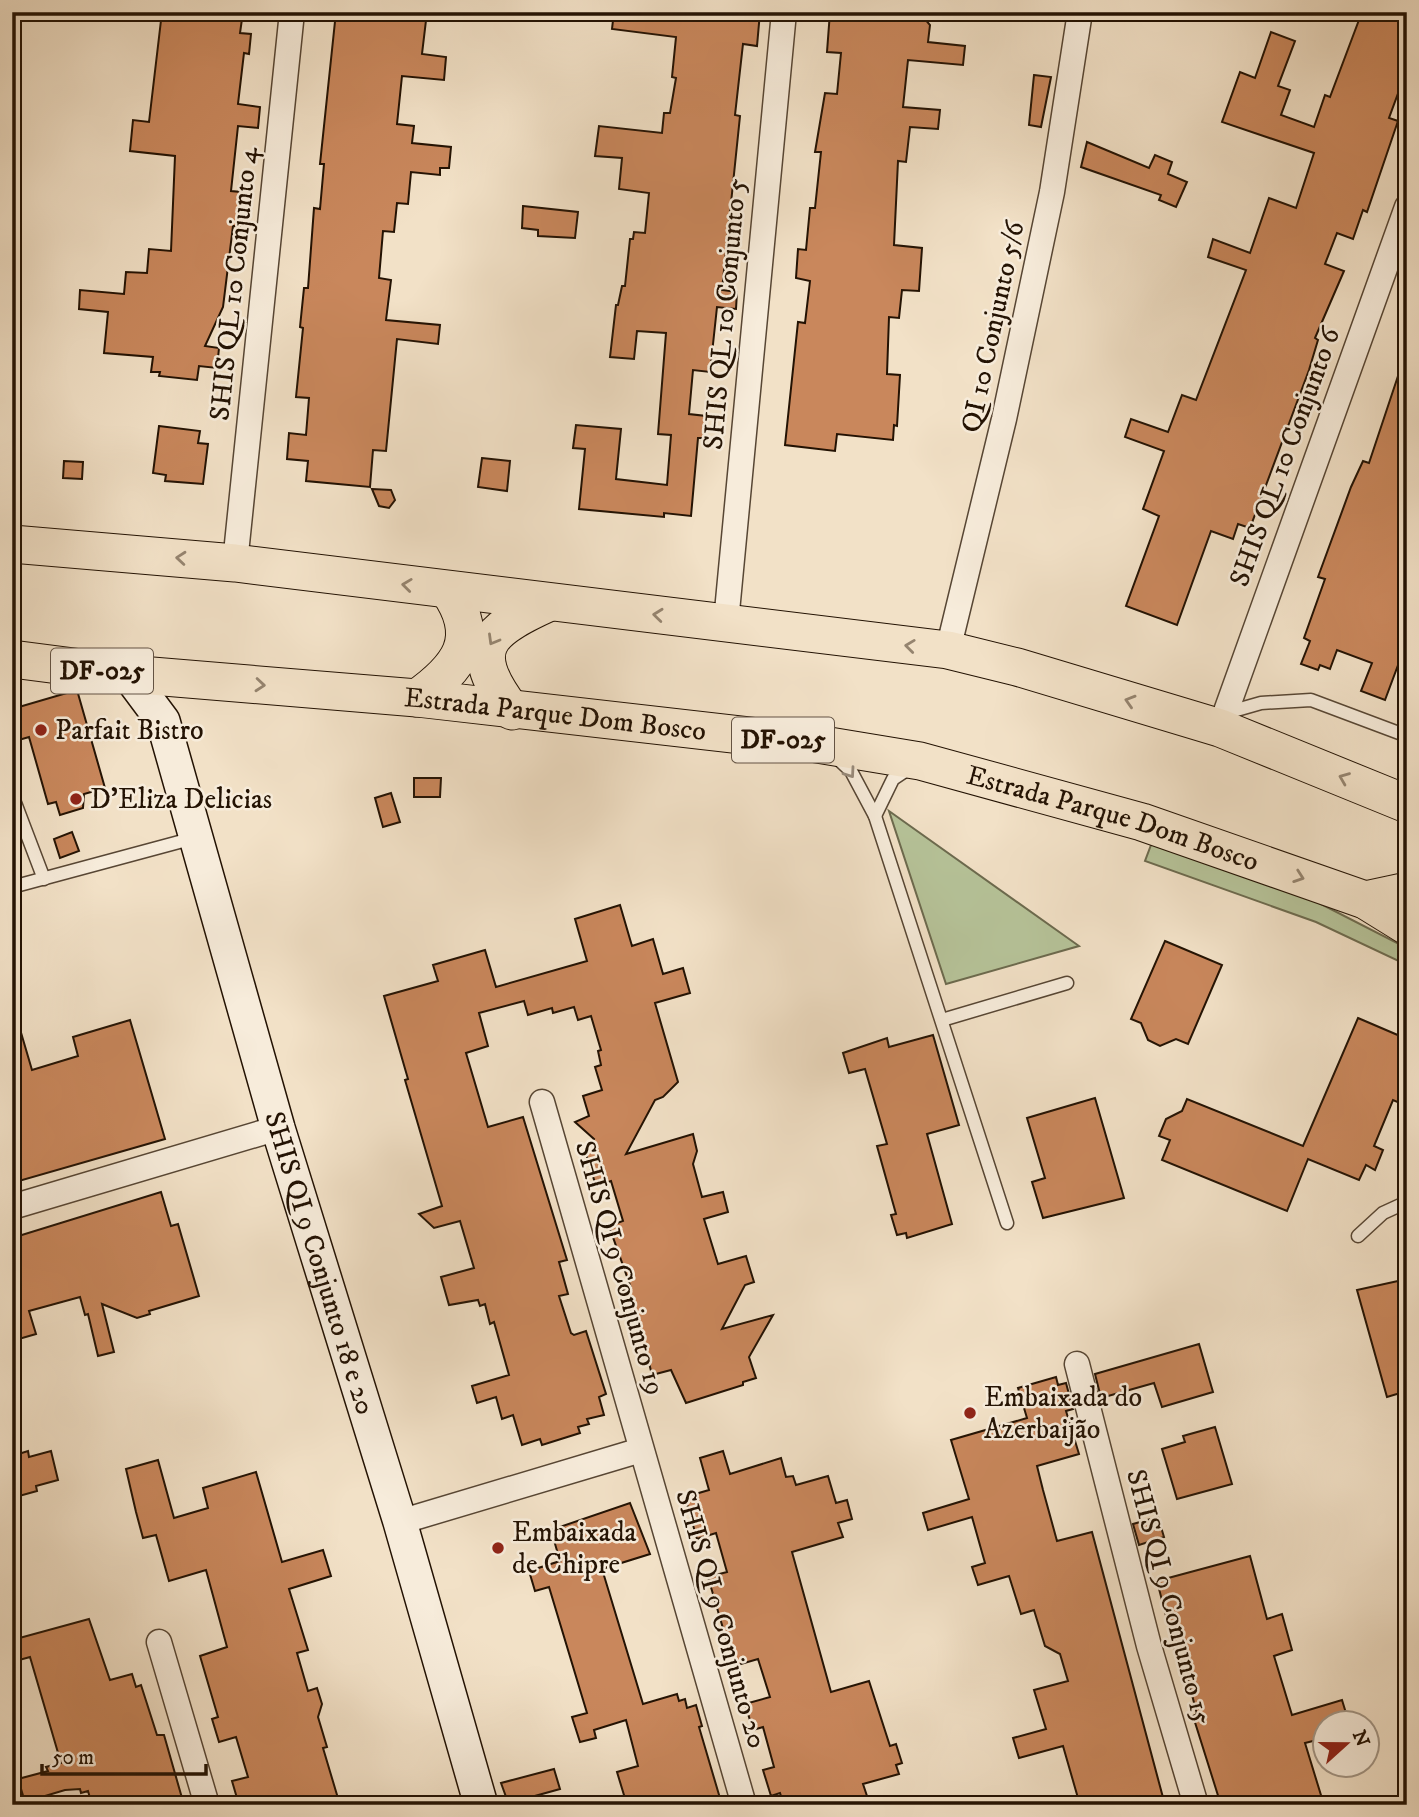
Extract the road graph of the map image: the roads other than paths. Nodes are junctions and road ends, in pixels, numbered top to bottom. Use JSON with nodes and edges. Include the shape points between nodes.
{"nodes":[{"id":1,"x":292,"y":12,"type":"edge"},
{"id":2,"x":784,"y":12,"type":"edge"},
{"id":3,"x":1080,"y":12,"type":"edge"},
{"id":4,"x":1407,"y":206,"type":"edge"},
{"id":5,"x":12,"y":544,"type":"edge"},
{"id":6,"x":235,"y":563,"type":"junction"},
{"id":7,"x":449,"y":590,"type":"junction"},
{"id":8,"x":548,"y":603,"type":"junction"},
{"id":9,"x":726,"y":622,"type":"junction"},
{"id":10,"x":948,"y":650,"type":"junction"},
{"id":11,"x":12,"y":659,"type":"edge"},
{"id":12,"x":128,"y":674,"type":"junction"},
{"id":13,"x":191,"y":679,"type":"junction"},
{"id":14,"x":417,"y":698,"type":"junction"},
{"id":15,"x":512,"y":710,"type":"junction"},
{"id":16,"x":1223,"y":720,"type":"junction"},
{"id":17,"x":163,"y":721,"type":"junction"},
{"id":18,"x":1407,"y":736,"type":"edge"},
{"id":19,"x":811,"y":743,"type":"junction"},
{"id":20,"x":920,"y":761,"type":"junction"},
{"id":21,"x":12,"y":795,"type":"edge"},
{"id":22,"x":1407,"y":804,"type":"edge"},
{"id":23,"x":875,"y":816,"type":"junction"},
{"id":24,"x":198,"y":837,"type":"junction"},
{"id":25,"x":44,"y":879,"type":"junction"},
{"id":26,"x":12,"y":887,"type":"edge"},
{"id":27,"x":1407,"y":891,"type":"edge"},
{"id":28,"x":1365,"y":900,"type":"junction"},
{"id":29,"x":1407,"y":926,"type":"edge"},
{"id":30,"x":1067,"y":983,"type":"dead end"},
{"id":31,"x":942,"y":1020,"type":"junction"},
{"id":32,"x":542,"y":1102,"type":"dead end"},
{"id":33,"x":278,"y":1128,"type":"junction"},
{"id":34,"x":1407,"y":1202,"type":"edge"},
{"id":35,"x":12,"y":1207,"type":"edge"},
{"id":36,"x":1007,"y":1223,"type":"dead end"},
{"id":37,"x":1358,"y":1236,"type":"dead end"},
{"id":38,"x":1077,"y":1364,"type":"dead end"},
{"id":39,"x":641,"y":1450,"type":"junction"},
{"id":40,"x":400,"y":1522,"type":"junction"},
{"id":41,"x":159,"y":1642,"type":"dead end"},
{"id":42,"x":207,"y":1805,"type":"edge"},
{"id":43,"x":481,"y":1805,"type":"edge"},
{"id":44,"x":744,"y":1805,"type":"edge"},
{"id":45,"x":1196,"y":1805,"type":"edge"}],
"edges":[{"from":1,"to":6,"type":"street","name":"SHIS QL 10 Conjunto 4"},
{"from":2,"to":9,"type":"street","name":"SHIS QL 10 Conjunto 5"},
{"from":3,"to":10,"type":"street","name":"QI 10 Conjunto 5/6","via":[[1052,192]]},
{"from":4,"to":16,"type":"street","name":"SHIS QL 10 Conjunto 6"},
{"from":6,"to":5,"type":"main road","one_way":true},
{"from":7,"to":6,"type":"main road","one_way":true},
{"from":7,"to":8,"type":"main road"},
{"from":7,"to":14,"type":"main road","via":[[465,620],[462,652],[443,679]]},
{"from":9,"to":8,"type":"main road","one_way":true},
{"from":8,"to":15,"type":"main road","one_way":true,"via":[[509,621],[494,633],[486,648],[495,689]]},
{"from":10,"to":9,"type":"main road","one_way":true},
{"from":16,"to":10,"type":"main road","one_way":true},
{"from":11,"to":12,"type":"main road","name":"Estrada Parque Dom Bosco","number":"DF-025"},
{"from":12,"to":13,"type":"main road","name":"Estrada Parque Dom Bosco","number":"DF-025"},
{"from":12,"to":17,"type":"street","name":"SHIS QI 9 Conjunto 18 e 20"},
{"from":13,"to":14,"type":"main road","name":"Estrada Parque Dom Bosco","number":"DF-025","one_way":true},
{"from":13,"to":17,"type":"street","via":[[166,702]]},
{"from":14,"to":15,"type":"main road","name":"Estrada Parque Dom Bosco","number":"DF-025"},
{"from":15,"to":19,"type":"main road","name":"Estrada Parque Dom Bosco","number":"DF-025"},
{"from":16,"to":18,"type":"lane","via":[[1261,703],[1311,700]]},
{"from":22,"to":16,"type":"main road","one_way":true},
{"from":17,"to":24,"type":"street","name":"SHIS QI 9 Conjunto 18 e 20"},
{"from":19,"to":20,"type":"main road","name":"Estrada Parque Dom Bosco","number":"DF-025"},
{"from":19,"to":23,"type":"lane","one_way":true,"via":[[840,758]]},
{"from":20,"to":23,"type":"lane","via":[[893,779]]},
{"from":20,"to":28,"type":"main road","name":"Estrada Parque Dom Bosco","number":"DF-025","one_way":true,"via":[[1142,822]]},
{"from":21,"to":25,"type":"lane"},
{"from":23,"to":31,"type":"lane"},
{"from":24,"to":25,"type":"lane"},
{"from":24,"to":33,"type":"street","name":"SHIS QI 9 Conjunto 18 e 20"},
{"from":25,"to":26,"type":"lane"},
{"from":27,"to":28,"type":"main road"},
{"from":28,"to":29,"type":"main road","name":"Estrada Parque Dom Bosco","number":"DF-025"},
{"from":30,"to":31,"type":"lane"},
{"from":31,"to":36,"type":"lane"},
{"from":32,"to":39,"type":"street","name":"SHIS QI 9 Conjunto 19"},
{"from":33,"to":35,"type":"street"},
{"from":33,"to":40,"type":"street","name":"SHIS QI 9 Conjunto 18 e 20"},
{"from":34,"to":37,"type":"lane","via":[[1383,1213]]},
{"from":38,"to":45,"type":"street","name":"SHIS QI 9 Conjunto 15","via":[[1149,1646]]},
{"from":39,"to":40,"type":"street"},
{"from":39,"to":44,"type":"street","name":"SHIS QI 9 Conjunto 20"},
{"from":40,"to":43,"type":"street","name":"SHIS QI 9 Conjunto 18 e 20"},
{"from":41,"to":42,"type":"street"}]}
